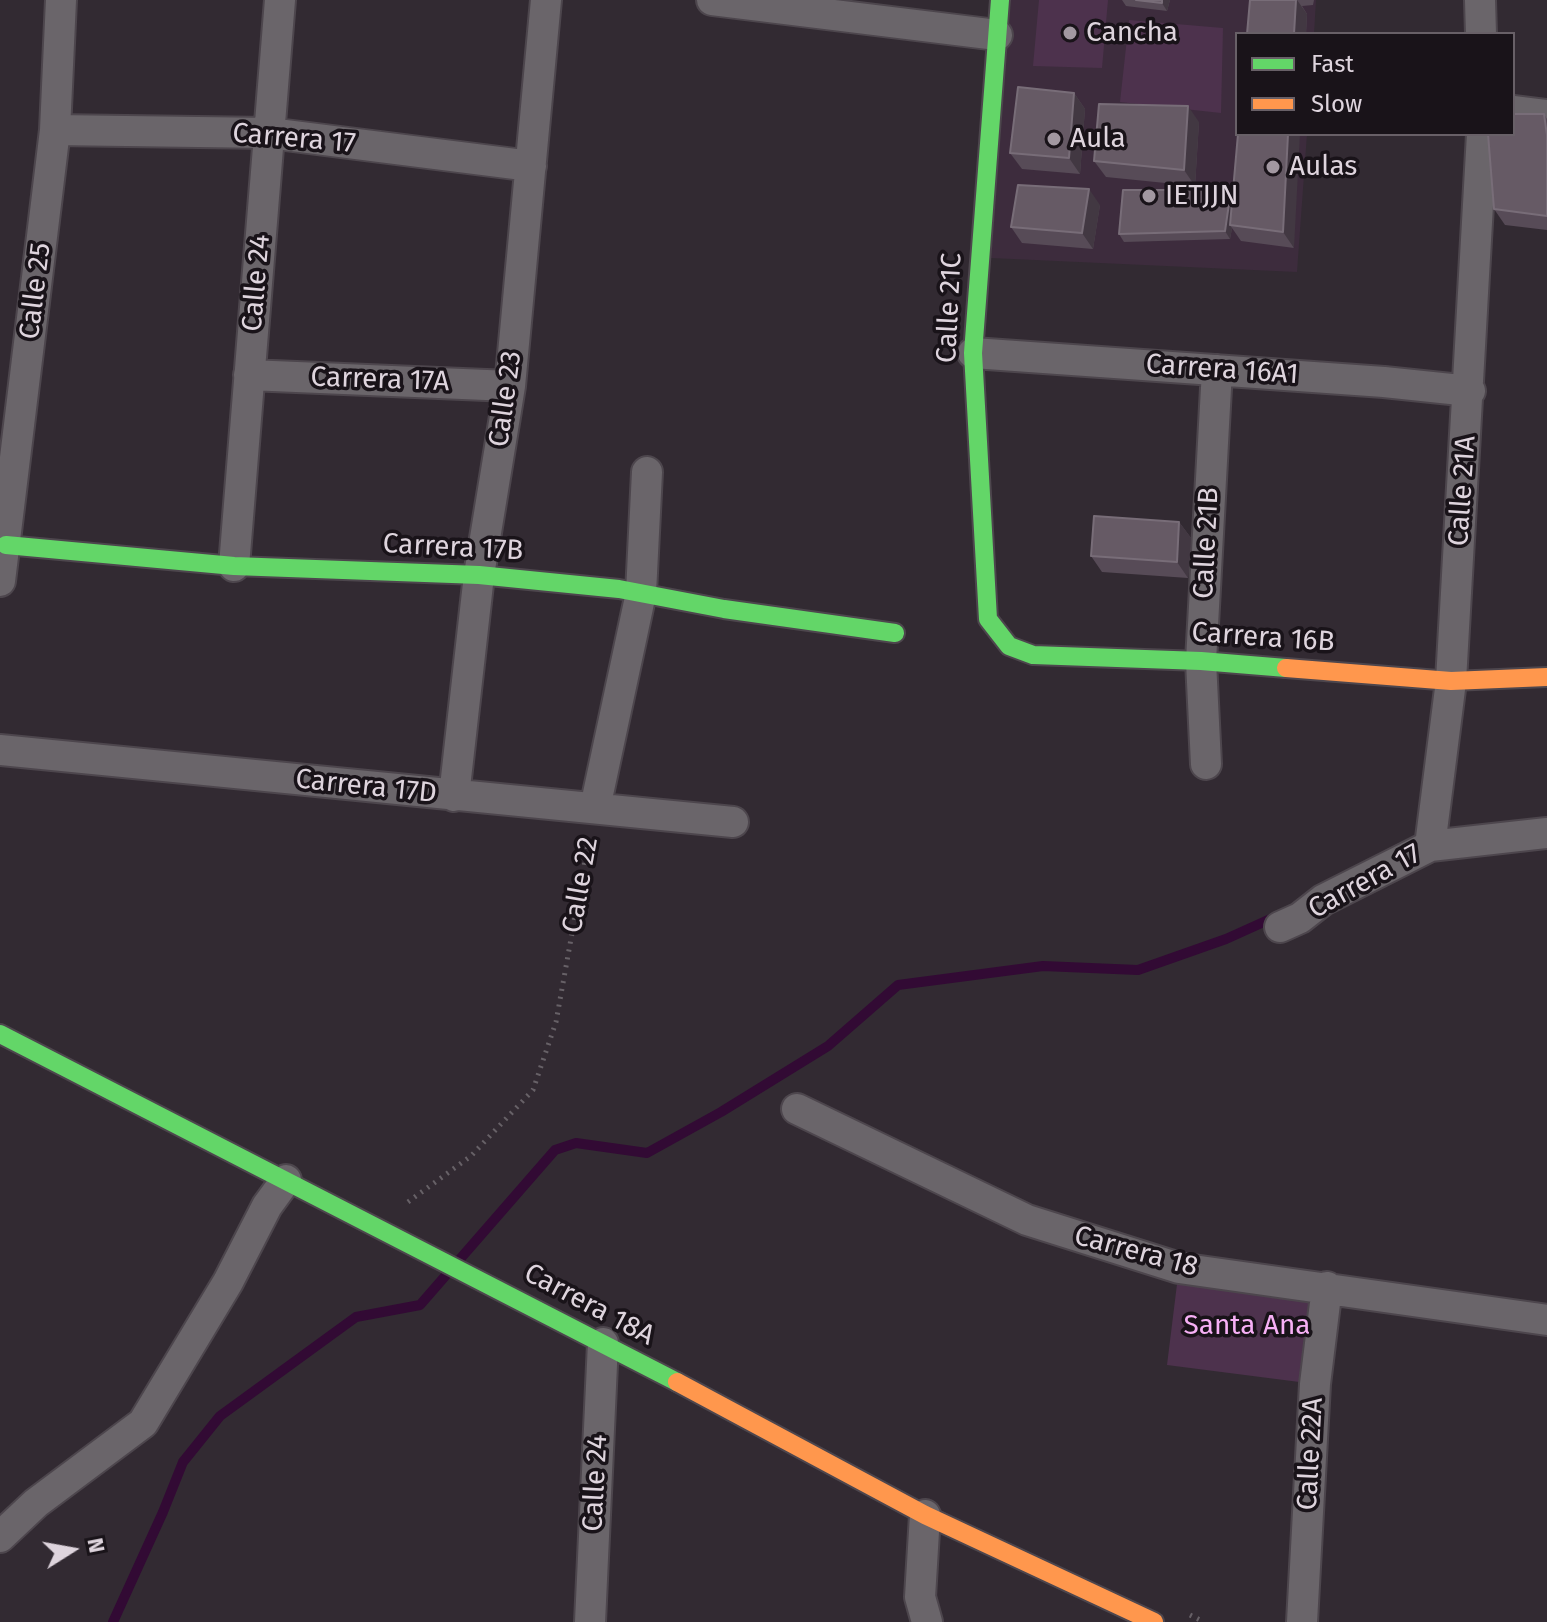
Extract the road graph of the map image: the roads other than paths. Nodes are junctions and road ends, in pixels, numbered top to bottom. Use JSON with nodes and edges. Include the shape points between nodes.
{"nodes":[{"id":1,"x":61,"y":0,"type":"edge"},
{"id":2,"x":280,"y":0,"type":"edge"},
{"id":3,"x":546,"y":0,"type":"edge"},
{"id":4,"x":1000,"y":0,"type":"edge"},
{"id":5,"x":1480,"y":0,"type":"edge"},
{"id":6,"x":725,"y":1,"type":"edge"},
{"id":7,"x":1481,"y":32,"type":"edge"},
{"id":8,"x":997,"y":35,"type":"junction"},
{"id":9,"x":1515,"y":111,"type":"edge"},
{"id":10,"x":1547,"y":115,"type":"edge"},
{"id":11,"x":55,"y":130,"type":"junction"},
{"id":12,"x":269,"y":133,"type":"junction"},
{"id":13,"x":1482,"y":136,"type":"edge"},
{"id":14,"x":531,"y":166,"type":"junction"},
{"id":15,"x":973,"y":353,"type":"junction"},
{"id":16,"x":1217,"y":370,"type":"junction"},
{"id":17,"x":249,"y":375,"type":"junction"},
{"id":18,"x":510,"y":386,"type":"junction"},
{"id":19,"x":1470,"y":391,"type":"junction"},
{"id":20,"x":647,"y":472,"type":"dead end"},
{"id":21,"x":6,"y":545,"type":"junction"},
{"id":22,"x":234,"y":566,"type":"junction"},
{"id":23,"x":479,"y":575,"type":"junction"},
{"id":24,"x":0,"y":581,"type":"edge"},
{"id":25,"x":641,"y":593,"type":"junction"},
{"id":26,"x":988,"y":619,"type":"joint"},
{"id":27,"x":895,"y":633,"type":"dead end"},
{"id":28,"x":1201,"y":661,"type":"junction"},
{"id":29,"x":1547,"y":677,"type":"edge"},
{"id":30,"x":1451,"y":681,"type":"junction"},
{"id":31,"x":0,"y":750,"type":"edge"},
{"id":32,"x":1206,"y":764,"type":"dead end"},
{"id":33,"x":454,"y":796,"type":"junction"},
{"id":34,"x":595,"y":808,"type":"junction"},
{"id":35,"x":733,"y":822,"type":"dead end"},
{"id":36,"x":1547,"y":833,"type":"edge"},
{"id":37,"x":1430,"y":846,"type":"junction"},
{"id":38,"x":1280,"y":927,"type":"dead end"},
{"id":39,"x":0,"y":1034,"type":"edge"},
{"id":40,"x":797,"y":1109,"type":"dead end"},
{"id":41,"x":286,"y":1180,"type":"junction"},
{"id":42,"x":1327,"y":1287,"type":"junction"},
{"id":43,"x":1547,"y":1320,"type":"edge"},
{"id":44,"x":603,"y":1343,"type":"junction"},
{"id":45,"x":925,"y":1515,"type":"junction"},
{"id":46,"x":0,"y":1537,"type":"edge"},
{"id":47,"x":590,"y":1622,"type":"edge"},
{"id":48,"x":927,"y":1622,"type":"edge"},
{"id":49,"x":1154,"y":1622,"type":"edge"},
{"id":50,"x":1302,"y":1622,"type":"edge"}],
"edges":[{"from":1,"to":11,"type":"street","name":"Calle 25"},
{"from":2,"to":12,"type":"street","name":"Calle 24"},
{"from":3,"to":14,"type":"street","name":"Calle 23"},
{"from":4,"to":8,"type":"street","name":"Calle 21C"},
{"from":5,"to":7,"type":"street"},
{"from":6,"to":8,"type":"street"},
{"from":8,"to":15,"type":"street","name":"Calle 21C"},
{"from":9,"to":10,"type":"street"},
{"from":11,"to":12,"type":"street","name":"Carrera 17"},
{"from":11,"to":21,"type":"street","name":"Calle 25"},
{"from":12,"to":14,"type":"street","name":"Carrera 17"},
{"from":12,"to":17,"type":"street","name":"Calle 24"},
{"from":13,"to":19,"type":"street","name":"Calle 21A"},
{"from":14,"to":18,"type":"street","name":"Calle 23"},
{"from":15,"to":16,"type":"street","name":"Carrera 16A1"},
{"from":15,"to":26,"type":"street","name":"Calle 21C"},
{"from":16,"to":19,"type":"street","name":"Carrera 16A1"},
{"from":16,"to":28,"type":"street","name":"Calle 21B"},
{"from":17,"to":18,"type":"street","name":"Carrera 17A"},
{"from":17,"to":22,"type":"street","name":"Calle 24"},
{"from":18,"to":23,"type":"street","name":"Calle 23"},
{"from":19,"to":30,"type":"street","name":"Calle 21A"},
{"from":20,"to":25,"type":"street","name":"Calle 22"},
{"from":21,"to":22,"type":"street","name":"Carrera 17B"},
{"from":21,"to":24,"type":"street","name":"Calle 25"},
{"from":22,"to":23,"type":"street","name":"Carrera 17B"},
{"from":23,"to":25,"type":"street","name":"Carrera 17B"},
{"from":23,"to":33,"type":"street","name":"Calle 23"},
{"from":25,"to":27,"type":"street","name":"Carrera 17B"},
{"from":25,"to":34,"type":"street","name":"Calle 22"},
{"from":26,"to":28,"type":"street","name":"Carrera 16B","via":[[1009,646],[1033,655]]},
{"from":28,"to":30,"type":"street","name":"Carrera 16B"},
{"from":28,"to":32,"type":"street","name":"Calle 21B"},
{"from":29,"to":30,"type":"street","name":"Carrera 16B"},
{"from":30,"to":37,"type":"street","name":"Calle 21A"},
{"from":31,"to":33,"type":"street","name":"Carrera 17D"},
{"from":33,"to":34,"type":"street","name":"Carrera 17D"},
{"from":34,"to":35,"type":"street","name":"Carrera 17D"},
{"from":36,"to":37,"type":"street","name":"Carrera 17"},
{"from":37,"to":38,"type":"street","name":"Carrera 17"},
{"from":39,"to":41,"type":"street","name":"Carrera 18A"},
{"from":40,"to":42,"type":"street","name":"Carrera 18","via":[[1027,1220],[1179,1268]]},
{"from":41,"to":44,"type":"street","name":"Carrera 18A"},
{"from":41,"to":46,"type":"street","via":[[143,1423],[36,1503]]},
{"from":42,"to":43,"type":"street","name":"Carrera 18"},
{"from":42,"to":50,"type":"street","name":"Calle 22A","via":[[1315,1384]]},
{"from":44,"to":45,"type":"street","name":"Carrera 18A"},
{"from":44,"to":47,"type":"street","name":"Calle 24"},
{"from":45,"to":48,"type":"street","via":[[920,1597]]},
{"from":45,"to":49,"type":"street","name":"Carrera 18A"}]}
